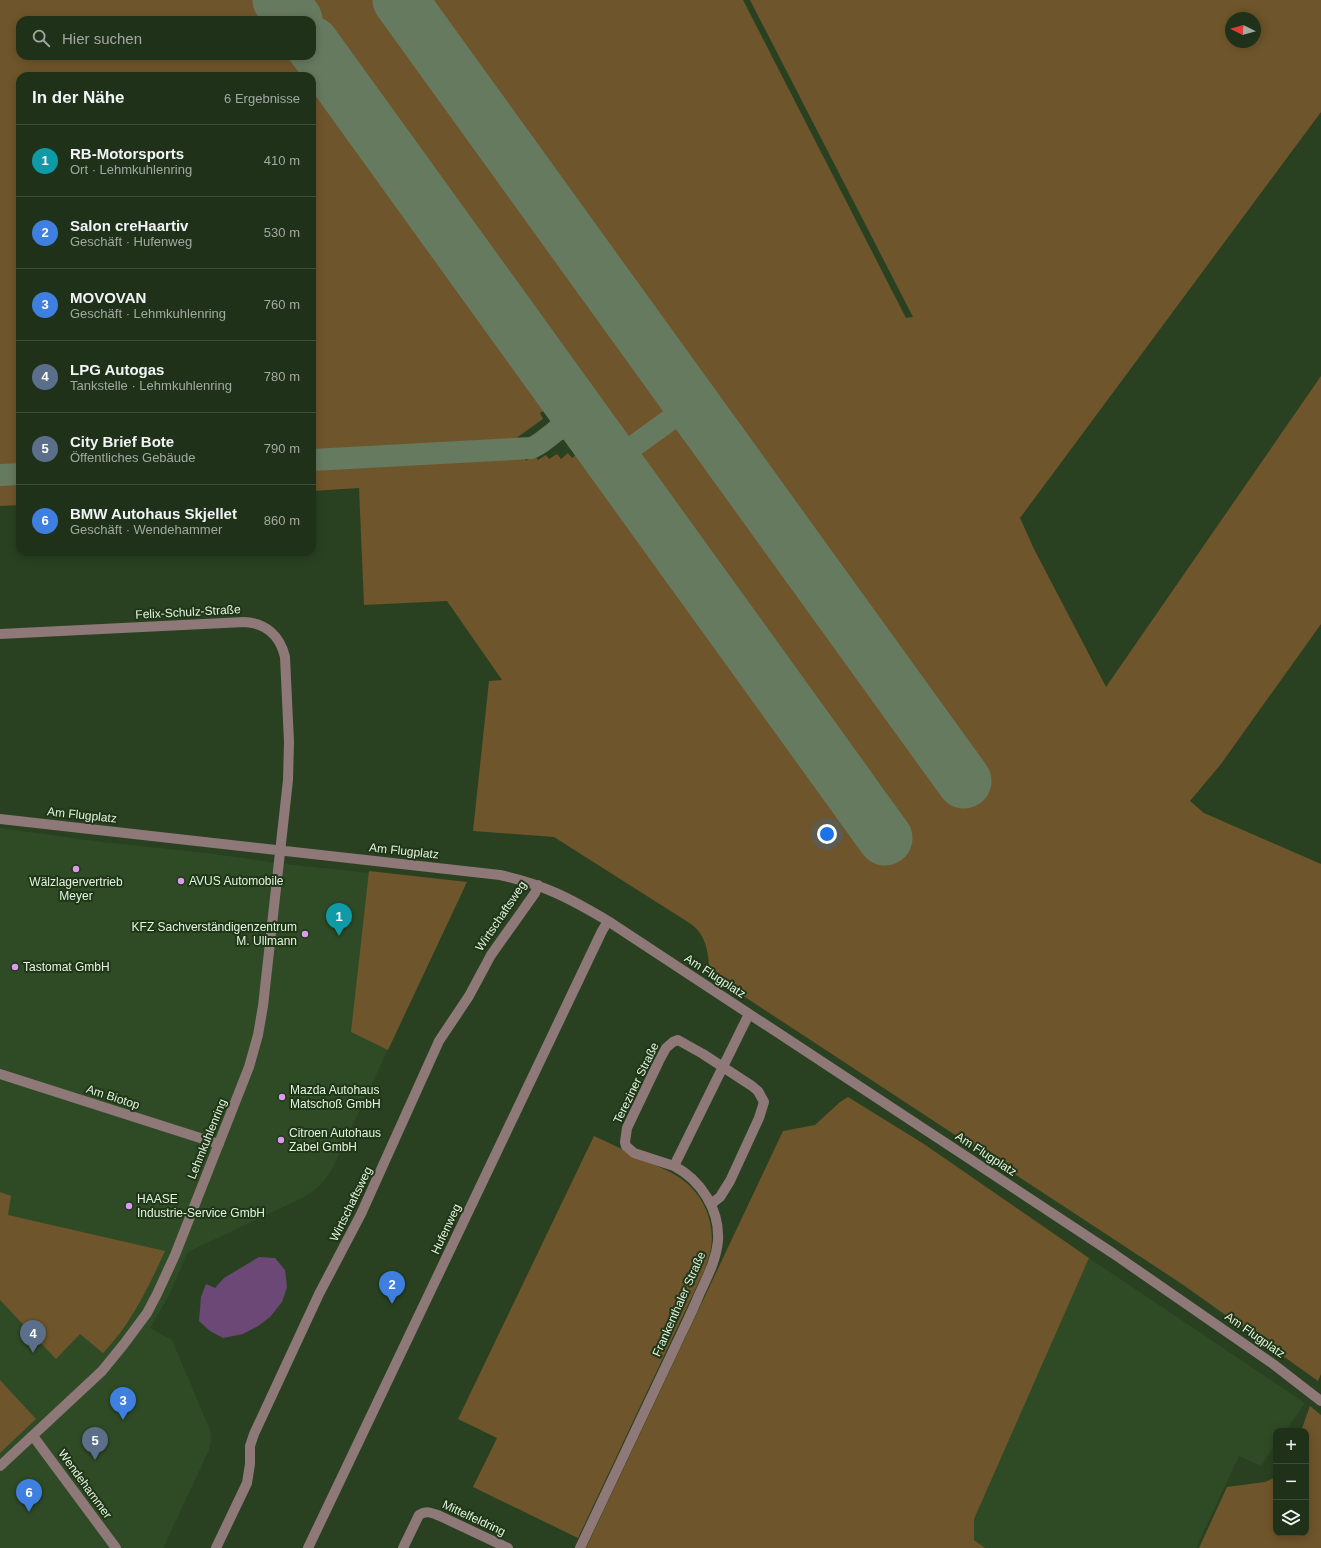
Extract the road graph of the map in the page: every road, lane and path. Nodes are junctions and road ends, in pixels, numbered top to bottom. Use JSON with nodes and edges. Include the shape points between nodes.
{"nodes":[{"id":1,"x":0,"y":634,"type":"edge"},
{"id":2,"x":0,"y":819,"type":"edge"},
{"id":3,"x":281,"y":850,"type":"junction"},
{"id":4,"x":538,"y":885,"type":"junction"},
{"id":5,"x":608,"y":922,"type":"junction"},
{"id":6,"x":749,"y":1014,"type":"junction"},
{"id":7,"x":723,"y":1067,"type":"junction"},
{"id":8,"x":0,"y":1074,"type":"edge"},
{"id":9,"x":219,"y":1144,"type":"junction"},
{"id":10,"x":674,"y":1166,"type":"junction"},
{"id":11,"x":711,"y":1204,"type":"junction"},
{"id":12,"x":1321,"y":1401,"type":"edge"},
{"id":13,"x":33,"y":1436,"type":"junction"},
{"id":14,"x":0,"y":1466,"type":"edge"},
{"id":15,"x":116,"y":1548,"type":"edge"},
{"id":16,"x":216,"y":1548,"type":"edge"},
{"id":17,"x":308,"y":1548,"type":"edge"},
{"id":18,"x":403,"y":1548,"type":"edge"},
{"id":19,"x":508,"y":1548,"type":"edge"},
{"id":20,"x":580,"y":1548,"type":"edge"}],
"edges":[{"from":1,"to":3,"type":"street","name":"Felix-Schulz-Straße","via":[[244,622],[262,626],[272,632],[285,658],[289,742]]},
{"from":2,"to":3,"type":"street","name":"Am Flugplatz"},
{"from":3,"to":4,"type":"street","name":"Am Flugplatz","via":[[500,875]]},
{"from":3,"to":9,"type":"street","name":"Lehmkuhlenring","via":[[259,1028],[249,1067]]},
{"from":4,"to":5,"type":"street","name":"Am Flugplatz","via":[[576,902]]},
{"from":4,"to":16,"type":"street","name":"Wirtschaftsweg","via":[[491,955],[430,1059],[361,1214],[319,1294],[254,1434],[250,1446],[247,1483]]},
{"from":5,"to":6,"type":"street","name":"Am Flugplatz"},
{"from":5,"to":17,"type":"street","name":"Hufenweg"},
{"from":6,"to":7,"type":"street"},
{"from":6,"to":12,"type":"street","name":"Am Flugplatz","via":[[1197,1310]]},
{"from":7,"to":10,"type":"street"},
{"from":7,"to":10,"type":"street","name":"Tereziner Straße","via":[[678,1040],[666,1048],[656,1068],[627,1128],[625,1142],[634,1153]]},
{"from":7,"to":11,"type":"street","name":"Tereziner Straße","via":[[758,1091],[764,1102],[730,1181],[720,1197]]},
{"from":8,"to":9,"type":"street","name":"Am Biotop"},
{"from":9,"to":13,"type":"street","name":"Lehmkuhlenring","via":[[175,1255],[147,1313],[102,1370]]},
{"from":10,"to":11,"type":"street","name":"Frankenthaler Straße","via":[[696,1182]]},
{"from":11,"to":20,"type":"street","name":"Frankenthaler Straße","via":[[717,1223],[718,1239],[712,1268]]},
{"from":13,"to":14,"type":"street","name":"Lehmkuhlenring"},
{"from":13,"to":15,"type":"street","name":"Wendehammer"},
{"from":18,"to":19,"type":"street","name":"Mittelfeldring","via":[[419,1515],[424,1512],[440,1516]]}]}
